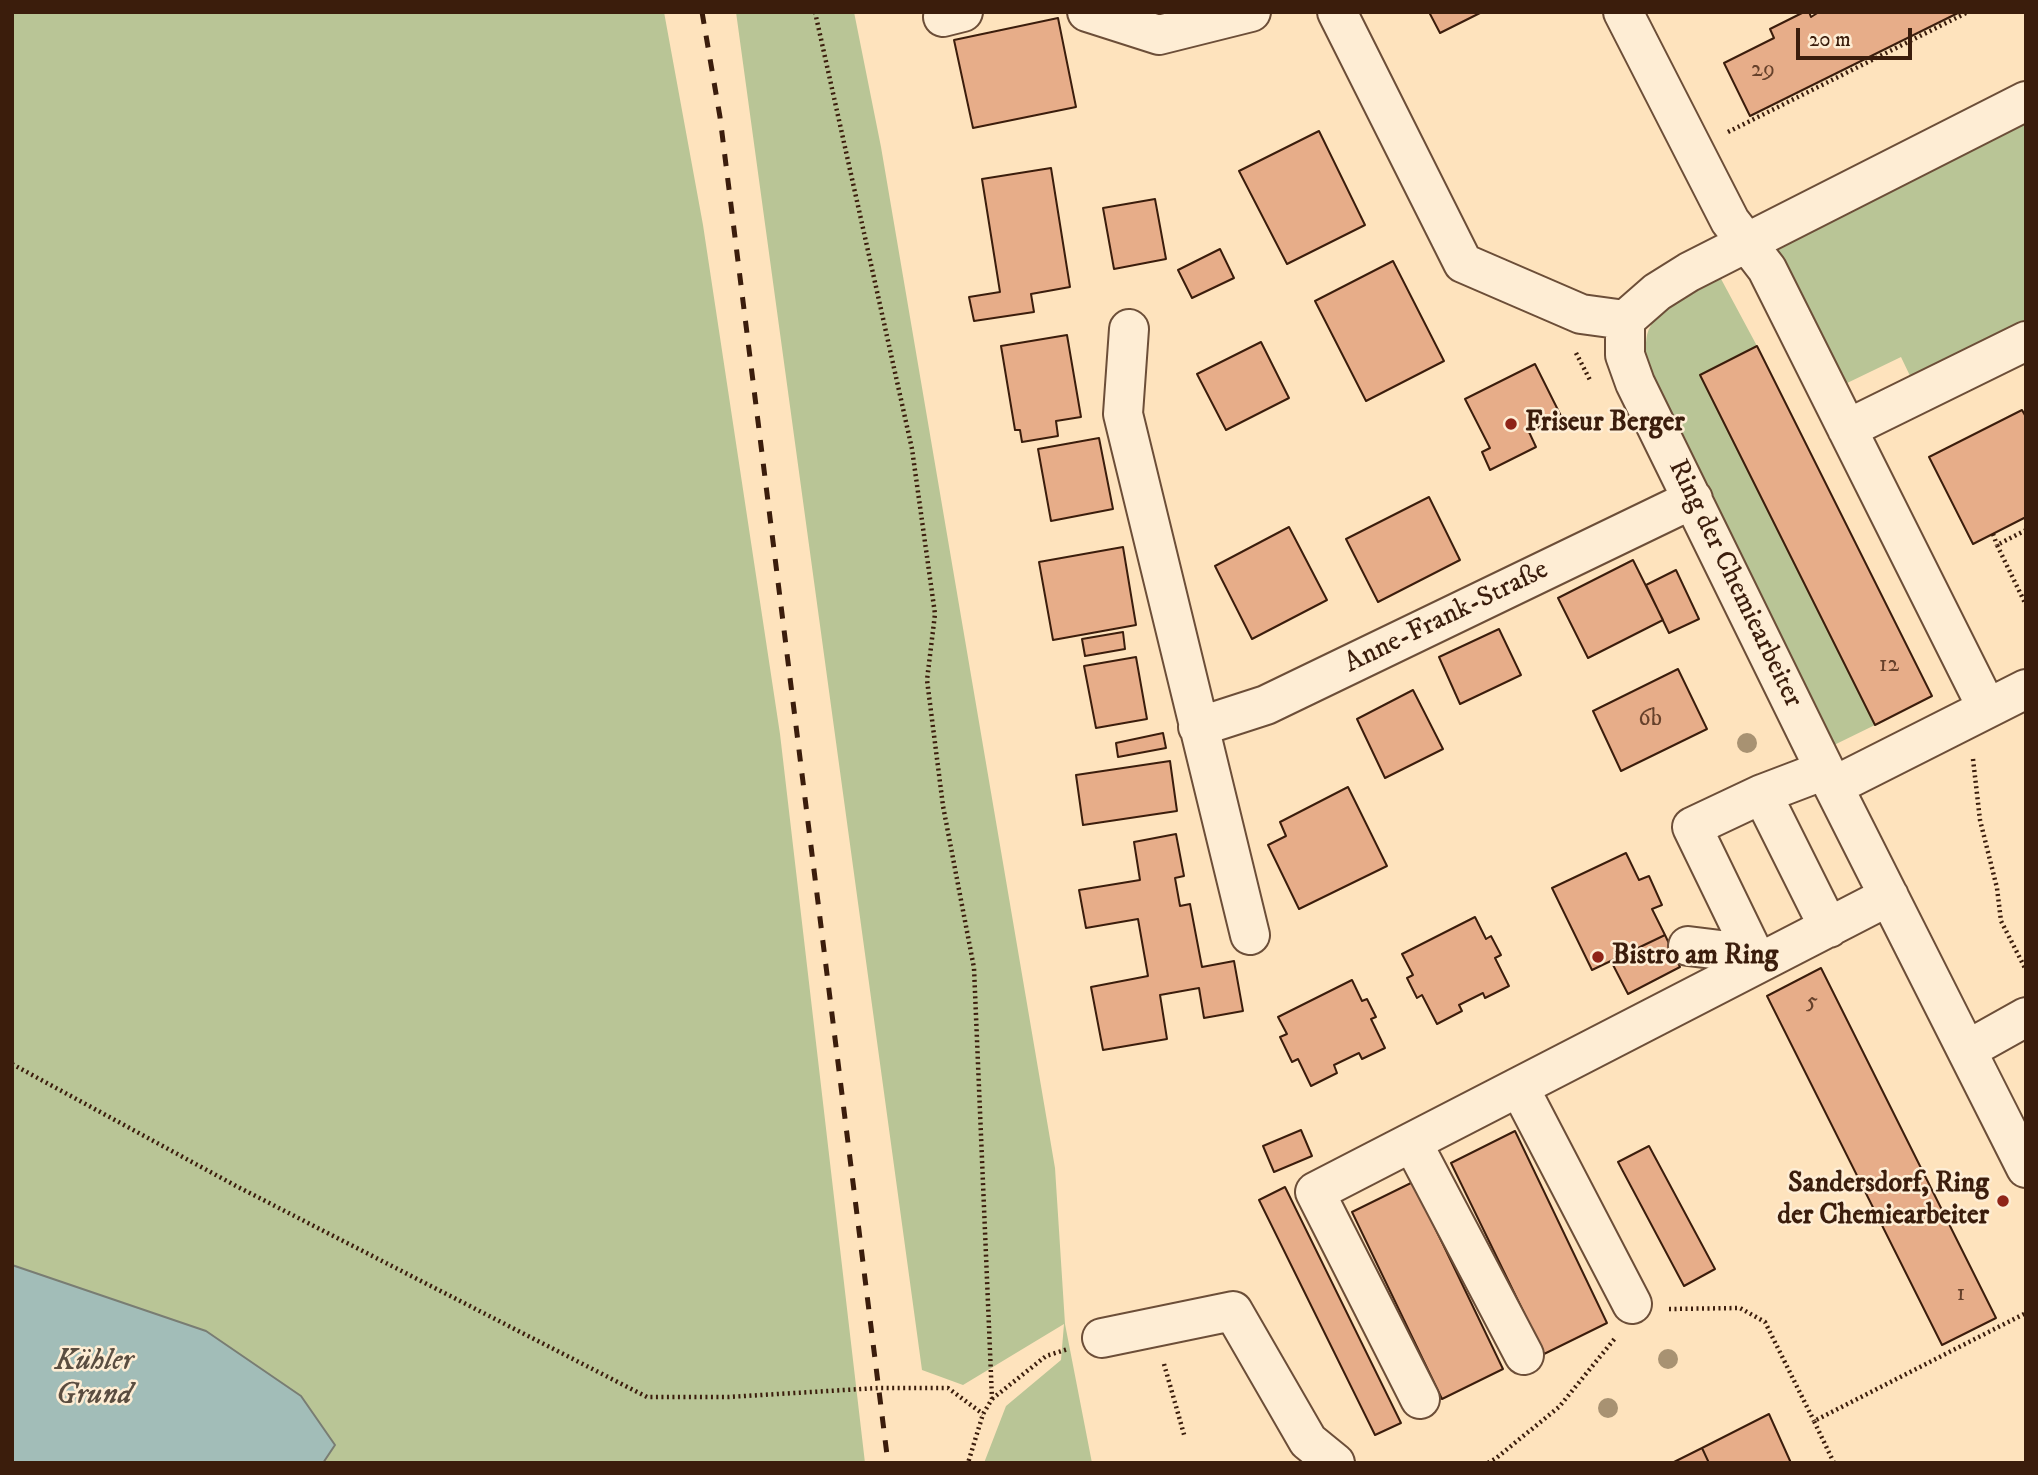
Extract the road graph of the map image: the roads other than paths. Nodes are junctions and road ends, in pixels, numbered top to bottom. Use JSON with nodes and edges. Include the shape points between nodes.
{"nodes":[{"id":1,"x":1087,"y":12,"type":"edge"},
{"id":2,"x":1251,"y":12,"type":"edge"},
{"id":3,"x":1337,"y":12,"type":"edge"},
{"id":4,"x":1623,"y":12,"type":"edge"},
{"id":5,"x":2026,"y":101,"type":"edge"},
{"id":6,"x":1747,"y":243,"type":"junction"},
{"id":7,"x":1625,"y":320,"type":"junction"},
{"id":8,"x":1129,"y":330,"type":"dead end"},
{"id":9,"x":2026,"y":341,"type":"edge"},
{"id":10,"x":1847,"y":429,"type":"junction"},
{"id":11,"x":1693,"y":499,"type":"junction"},
{"id":12,"x":2026,"y":689,"type":"edge"},
{"id":13,"x":1970,"y":715,"type":"junction"},
{"id":14,"x":1198,"y":727,"type":"junction"},
{"id":15,"x":1829,"y":778,"type":"junction"},
{"id":16,"x":1762,"y":794,"type":"junction"},
{"id":17,"x":1889,"y":896,"type":"junction"},
{"id":18,"x":1829,"y":928,"type":"junction"},
{"id":19,"x":1250,"y":935,"type":"dead end"},
{"id":20,"x":1688,"y":946,"type":"dead end"},
{"id":21,"x":1755,"y":959,"type":"junction"},
{"id":22,"x":2026,"y":1017,"type":"edge"},
{"id":23,"x":1967,"y":1050,"type":"junction"},
{"id":24,"x":1519,"y":1087,"type":"junction"},
{"id":25,"x":1412,"y":1142,"type":"junction"},
{"id":26,"x":2026,"y":1168,"type":"edge"},
{"id":27,"x":1632,"y":1304,"type":"road end"},
{"id":28,"x":1102,"y":1338,"type":"road end"},
{"id":29,"x":1524,"y":1355,"type":"dead end"},
{"id":30,"x":1420,"y":1399,"type":"dead end"},
{"id":31,"x":1335,"y":1463,"type":"edge"}],
"edges":[{"from":1,"to":2,"type":"street","via":[[1158,35]]},
{"from":3,"to":7,"type":"street","via":[[1463,263],[1581,314]]},
{"from":4,"to":6,"type":"street","via":[[1730,221]]},
{"from":5,"to":6,"type":"street"},
{"from":6,"to":7,"type":"street","via":[[1657,292]]},
{"from":6,"to":10,"type":"street","via":[[1768,269]]},
{"from":7,"to":11,"type":"street","name":"Ring der Chemiearbeiter","via":[[1625,355],[1632,374]]},
{"from":8,"to":14,"type":"street","via":[[1123,414]]},
{"from":9,"to":10,"type":"street"},
{"from":10,"to":13,"type":"street"},
{"from":11,"to":14,"type":"street","name":"Anne-Frank-Straße","via":[[1266,705]]},
{"from":11,"to":15,"type":"street","name":"Ring der Chemiearbeiter"},
{"from":12,"to":13,"type":"street"},
{"from":13,"to":15,"type":"street"},
{"from":14,"to":19,"type":"street"},
{"from":15,"to":16,"type":"street"},
{"from":15,"to":17,"type":"street","name":"Ring der Chemiearbeiter"},
{"from":16,"to":18,"type":"street"},
{"from":16,"to":21,"type":"street","via":[[1692,827]]},
{"from":17,"to":18,"type":"street"},
{"from":17,"to":23,"type":"street","name":"Ring der Chemiearbeiter"},
{"from":18,"to":21,"type":"street"},
{"from":20,"to":21,"type":"street"},
{"from":21,"to":24,"type":"street"},
{"from":22,"to":23,"type":"street"},
{"from":23,"to":26,"type":"street","name":"Ring der Chemiearbeiter"},
{"from":24,"to":25,"type":"street"},
{"from":24,"to":27,"type":"street"},
{"from":25,"to":29,"type":"street"},
{"from":25,"to":30,"type":"street","via":[[1315,1192]]},
{"from":28,"to":31,"type":"street","via":[[1233,1311],[1308,1441]]}]}
